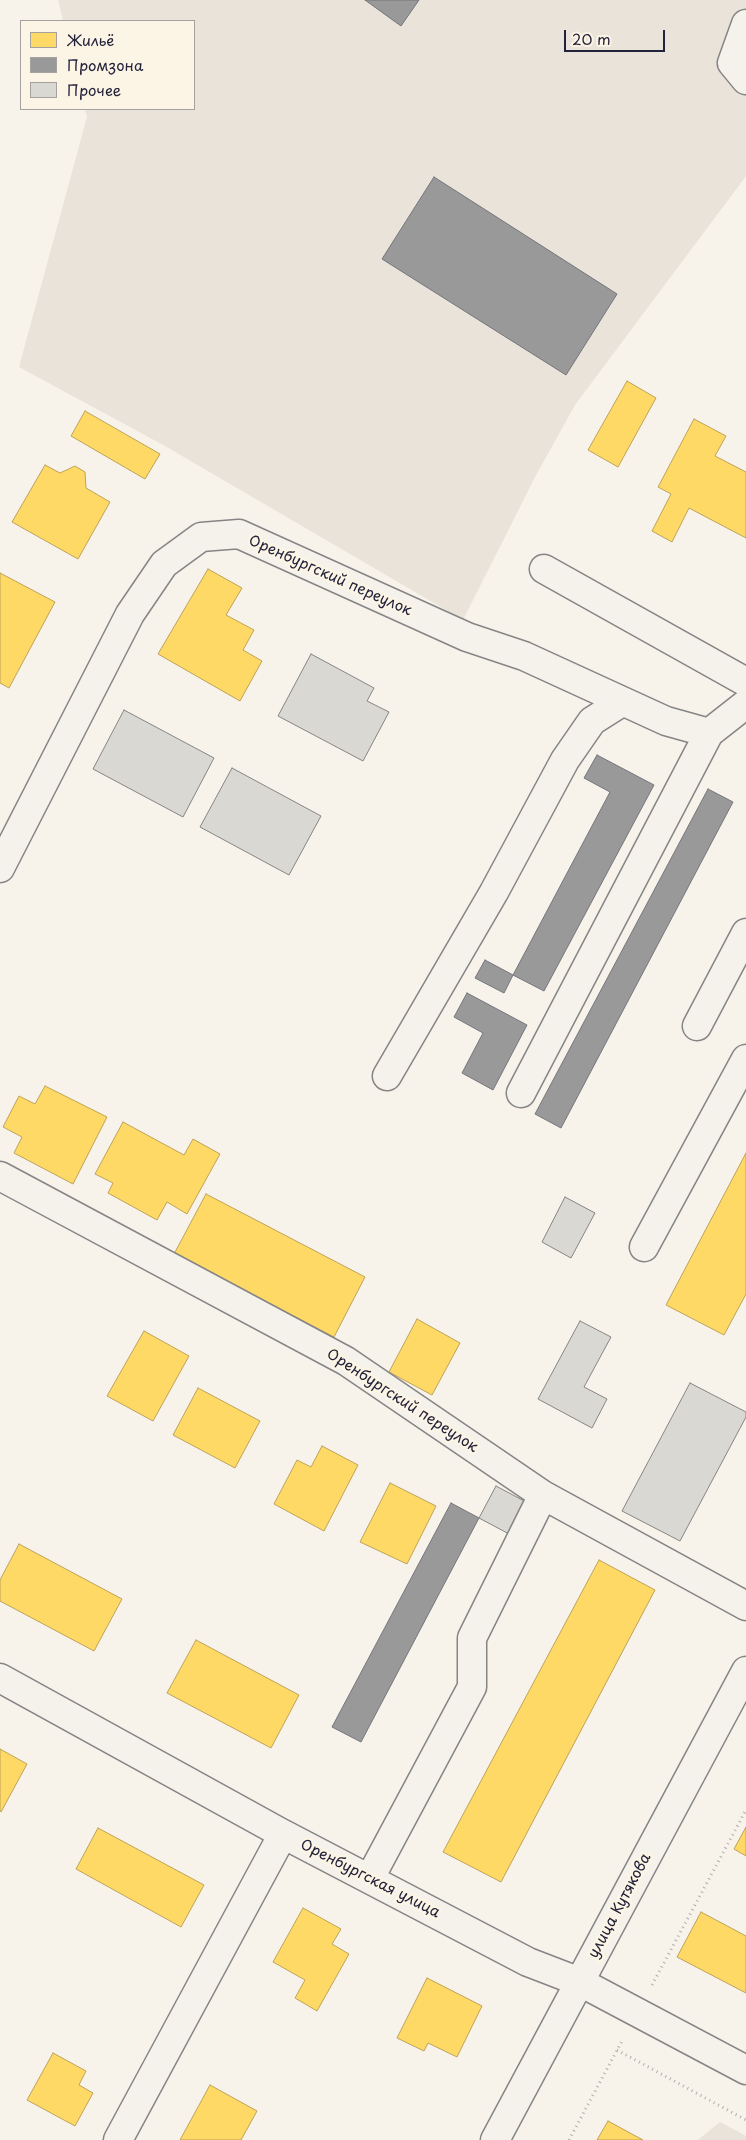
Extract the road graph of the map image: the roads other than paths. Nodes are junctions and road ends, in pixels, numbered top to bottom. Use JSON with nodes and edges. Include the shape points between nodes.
{"nodes":[{"id":1,"x":746,"y":24,"type":"edge"},
{"id":2,"x":746,"y":80,"type":"edge"},
{"id":3,"x":544,"y":569,"type":"dead end"},
{"id":4,"x":746,"y":682,"type":"edge"},
{"id":5,"x":622,"y":702,"type":"junction"},
{"id":6,"x":746,"y":704,"type":"edge"},
{"id":7,"x":708,"y":733,"type":"junction"},
{"id":8,"x":0,"y":868,"type":"edge"},
{"id":9,"x":746,"y":933,"type":"edge"},
{"id":10,"x":697,"y":1026,"type":"dead end"},
{"id":11,"x":746,"y":1059,"type":"edge"},
{"id":12,"x":387,"y":1076,"type":"dead end"},
{"id":13,"x":521,"y":1093,"type":"dead end"},
{"id":14,"x":0,"y":1176,"type":"edge"},
{"id":15,"x":644,"y":1248,"type":"dead end"},
{"id":16,"x":543,"y":1496,"type":"junction"},
{"id":17,"x":746,"y":1606,"type":"edge"},
{"id":18,"x":746,"y":1671,"type":"edge"},
{"id":19,"x":0,"y":1678,"type":"edge"},
{"id":20,"x":283,"y":1834,"type":"junction"},
{"id":21,"x":370,"y":1878,"type":"junction"},
{"id":22,"x":580,"y":1982,"type":"junction"},
{"id":23,"x":746,"y":2070,"type":"edge"},
{"id":24,"x":118,"y":2140,"type":"edge"},
{"id":25,"x":495,"y":2140,"type":"edge"}],
"edges":[{"from":1,"to":2,"type":"street","via":[[732,63]]},
{"from":3,"to":4,"type":"street"},
{"from":5,"to":7,"type":"street","name":"Оренбургский переулок","via":[[666,721]]},
{"from":5,"to":8,"type":"street","name":"Оренбургский переулок","via":[[524,656],[467,637],[239,534],[201,536],[164,564],[130,614]]},
{"from":5,"to":12,"type":"street","via":[[592,721],[565,760],[494,892]]},
{"from":6,"to":7,"type":"street"},
{"from":7,"to":13,"type":"street"},
{"from":9,"to":10,"type":"street"},
{"from":11,"to":15,"type":"street"},
{"from":14,"to":16,"type":"street","name":"Оренбургский переулок","via":[[346,1361]]},
{"from":16,"to":17,"type":"street","name":"Оренбургский переулок"},
{"from":16,"to":21,"type":"street","via":[[472,1638],[472,1686]]},
{"from":18,"to":22,"type":"street","name":"улица Кутякова"},
{"from":19,"to":20,"type":"street","name":"Оренбургская улица"},
{"from":20,"to":21,"type":"street","name":"Оренбургская улица"},
{"from":20,"to":24,"type":"street"},
{"from":21,"to":22,"type":"street","name":"Оренбургская улица","via":[[528,1962]]},
{"from":22,"to":23,"type":"street","name":"Оренбургская улица"},
{"from":22,"to":25,"type":"street","name":"улица Кутякова"}]}
